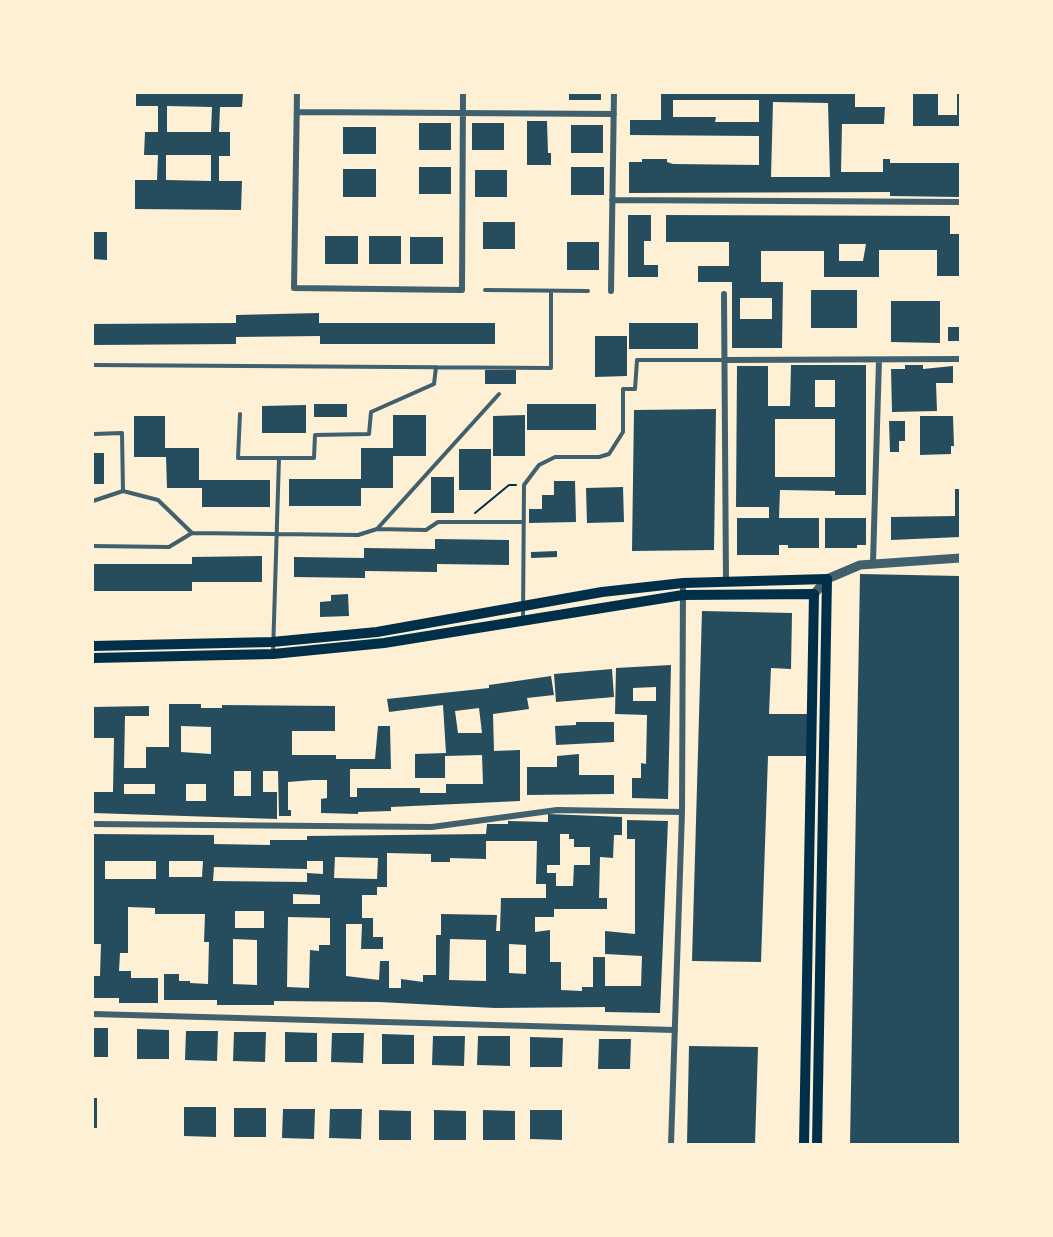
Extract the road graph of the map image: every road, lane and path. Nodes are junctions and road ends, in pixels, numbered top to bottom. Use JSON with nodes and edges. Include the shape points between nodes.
{"nodes":[{"id":1,"x":297,"y":93,"type":"edge"},
{"id":2,"x":463,"y":93,"type":"edge"},
{"id":3,"x":614,"y":93,"type":"edge"},
{"id":4,"x":297,"y":112,"type":"junction"},
{"id":5,"x":464,"y":114,"type":"junction"},
{"id":6,"x":614,"y":114,"type":"junction"},
{"id":7,"x":612,"y":200,"type":"junction"},
{"id":8,"x":960,"y":202,"type":"edge"},
{"id":9,"x":485,"y":290,"type":"dead end"},
{"id":10,"x":550,"y":291,"type":"junction"},
{"id":11,"x":588,"y":291,"type":"dead end"},
{"id":12,"x":611,"y":291,"type":"dead end"},
{"id":13,"x":724,"y":294,"type":"dead end"},
{"id":14,"x":960,"y":359,"type":"edge"},
{"id":15,"x":724,"y":360,"type":"junction"},
{"id":16,"x":879,"y":360,"type":"junction"},
{"id":17,"x":93,"y":365,"type":"edge"},
{"id":18,"x":436,"y":368,"type":"junction"},
{"id":19,"x":499,"y":394,"type":"dead end"},
{"id":20,"x":240,"y":414,"type":"dead end"},
{"id":21,"x":93,"y":434,"type":"edge"},
{"id":22,"x":279,"y":458,"type":"junction"},
{"id":23,"x":524,"y":484,"type":"junction"},
{"id":24,"x":123,"y":492,"type":"junction"},
{"id":25,"x":93,"y":501,"type":"edge"},
{"id":26,"x":463,"y":522,"type":"junction"},
{"id":27,"x":524,"y":522,"type":"junction"},
{"id":28,"x":377,"y":529,"type":"junction"},
{"id":29,"x":192,"y":533,"type":"junction"},
{"id":30,"x":276,"y":534,"type":"junction"},
{"id":31,"x":93,"y":546,"type":"edge"},
{"id":32,"x":960,"y":558,"type":"edge"},
{"id":33,"x":873,"y":562,"type":"junction"},
{"id":34,"x":827,"y":579,"type":"junction"},
{"id":35,"x":726,"y":582,"type":"junction"},
{"id":36,"x":683,"y":583,"type":"junction"},
{"id":37,"x":814,"y":594,"type":"junction"},
{"id":38,"x":683,"y":595,"type":"junction"},
{"id":39,"x":523,"y":606,"type":"junction"},
{"id":40,"x":523,"y":620,"type":"junction"},
{"id":41,"x":272,"y":642,"type":"junction"},
{"id":42,"x":93,"y":646,"type":"edge"},
{"id":43,"x":273,"y":654,"type":"junction"},
{"id":44,"x":93,"y":658,"type":"edge"},
{"id":45,"x":682,"y":812,"type":"junction"},
{"id":46,"x":93,"y":824,"type":"edge"},
{"id":47,"x":93,"y":1014,"type":"edge"},
{"id":48,"x":675,"y":1030,"type":"junction"},
{"id":49,"x":671,"y":1144,"type":"edge"},
{"id":50,"x":804,"y":1144,"type":"edge"},
{"id":51,"x":817,"y":1144,"type":"edge"}],
"edges":[{"from":1,"to":4,"type":"street"},
{"from":2,"to":5,"type":"street"},
{"from":3,"to":6,"type":"street"},
{"from":4,"to":5,"type":"street"},
{"from":4,"to":5,"type":"street","via":[[294,288],[462,290]]},
{"from":5,"to":6,"type":"street"},
{"from":6,"to":7,"type":"street"},
{"from":7,"to":8,"type":"street"},
{"from":7,"to":12,"type":"street"},
{"from":9,"to":10,"type":"lane"},
{"from":10,"to":11,"type":"lane"},
{"from":10,"to":18,"type":"lane","via":[[551,368]]},
{"from":13,"to":15,"type":"street"},
{"from":14,"to":16,"type":"street"},
{"from":15,"to":16,"type":"street"},
{"from":15,"to":23,"type":"lane","via":[[637,360],[634,389],[623,389],[623,432],[609,454],[547,458]]},
{"from":15,"to":35,"type":"street"},
{"from":16,"to":33,"type":"street"},
{"from":17,"to":18,"type":"lane"},
{"from":18,"to":22,"type":"lane","via":[[434,384],[371,412],[369,435],[315,435],[314,458]]},
{"from":19,"to":28,"type":"lane"},
{"from":20,"to":22,"type":"lane","via":[[238,458]]},
{"from":21,"to":24,"type":"lane","via":[[123,433]]},
{"from":22,"to":30,"type":"lane"},
{"from":23,"to":26,"type":"path","via":[[509,485]]},
{"from":23,"to":27,"type":"lane"},
{"from":24,"to":25,"type":"lane"},
{"from":24,"to":29,"type":"lane","via":[[158,500]]},
{"from":26,"to":27,"type":"lane"},
{"from":26,"to":28,"type":"lane","via":[[438,522],[426,530]]},
{"from":27,"to":39,"type":"lane"},
{"from":28,"to":30,"type":"lane","via":[[358,535]]},
{"from":29,"to":30,"type":"lane"},
{"from":29,"to":31,"type":"lane","via":[[169,547]]},
{"from":30,"to":41,"type":"lane"},
{"from":32,"to":33,"type":"street"},
{"from":33,"to":34,"type":"street"},
{"from":34,"to":35,"type":"main road"},
{"from":34,"to":37,"type":"street"},
{"from":34,"to":51,"type":"main road"},
{"from":35,"to":36,"type":"main road"},
{"from":36,"to":38,"type":"street"},
{"from":36,"to":39,"type":"main road"},
{"from":37,"to":38,"type":"main road"},
{"from":37,"to":50,"type":"main road"},
{"from":38,"to":40,"type":"main road"},
{"from":38,"to":45,"type":"street"},
{"from":39,"to":40,"type":"lane"},
{"from":39,"to":41,"type":"main road","via":[[377,632]]},
{"from":40,"to":43,"type":"main road","via":[[384,643]]},
{"from":41,"to":42,"type":"main road"},
{"from":41,"to":43,"type":"lane"},
{"from":43,"to":44,"type":"main road"},
{"from":45,"to":46,"type":"street","via":[[557,810],[432,827]]},
{"from":45,"to":48,"type":"street"},
{"from":47,"to":48,"type":"street"},
{"from":48,"to":49,"type":"street"}]}
